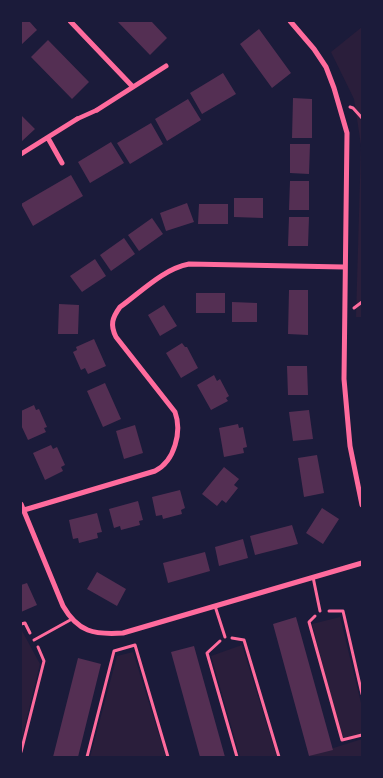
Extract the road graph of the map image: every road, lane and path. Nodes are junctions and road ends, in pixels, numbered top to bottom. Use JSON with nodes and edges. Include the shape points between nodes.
{"nodes":[{"id":1,"x":70,"y":21,"type":"edge"},
{"id":2,"x":290,"y":21,"type":"edge"},
{"id":3,"x":166,"y":66,"type":"dead end"},
{"id":4,"x":133,"y":87,"type":"junction"},
{"id":5,"x":96,"y":110,"type":"joint"},
{"id":6,"x":78,"y":120,"type":"joint"},
{"id":7,"x":48,"y":138,"type":"junction"},
{"id":8,"x":21,"y":154,"type":"edge"},
{"id":9,"x":62,"y":163,"type":"dead end"},
{"id":10,"x":344,"y":267,"type":"junction"},
{"id":11,"x":21,"y":504,"type":"edge"},
{"id":12,"x":362,"y":505,"type":"edge"},
{"id":13,"x":24,"y":510,"type":"junction"},
{"id":14,"x":362,"y":563,"type":"edge"},
{"id":15,"x":313,"y":576,"type":"junction"},
{"id":16,"x":215,"y":606,"type":"junction"},
{"id":17,"x":320,"y":611,"type":"junction"},
{"id":18,"x":72,"y":619,"type":"junction"},
{"id":19,"x":21,"y":624,"type":"edge"},
{"id":20,"x":225,"y":637,"type":"junction"},
{"id":21,"x":34,"y":640,"type":"junction"},
{"id":22,"x":362,"y":694,"type":"edge"},
{"id":23,"x":362,"y":735,"type":"edge"},
{"id":24,"x":21,"y":752,"type":"edge"},
{"id":25,"x":88,"y":757,"type":"edge"},
{"id":26,"x":168,"y":757,"type":"edge"},
{"id":27,"x":237,"y":757,"type":"edge"},
{"id":28,"x":279,"y":757,"type":"edge"}],
"edges":[{"from":1,"to":4,"type":"street"},
{"from":2,"to":10,"type":"street","via":[[326,68],[347,133]]},
{"from":3,"to":4,"type":"street"},
{"from":4,"to":5,"type":"street"},
{"from":5,"to":6,"type":"street"},
{"from":6,"to":7,"type":"street"},
{"from":7,"to":8,"type":"street"},
{"from":7,"to":9,"type":"street"},
{"from":10,"to":12,"type":"street","via":[[344,379],[350,446]]},
{"from":10,"to":13,"type":"street","via":[[182,265],[120,307],[112,323],[116,337],[178,420],[177,436],[167,461],[163,468],[155,471]]},
{"from":11,"to":13,"type":"street"},
{"from":13,"to":18,"type":"street","via":[[63,606]]},
{"from":14,"to":15,"type":"street"},
{"from":15,"to":16,"type":"street"},
{"from":15,"to":17,"type":"lane"},
{"from":16,"to":18,"type":"street","via":[[123,633],[96,633]]},
{"from":16,"to":20,"type":"lane"},
{"from":17,"to":22,"type":"path","via":[[343,611]]},
{"from":17,"to":23,"type":"path","via":[[309,622],[342,740]]},
{"from":18,"to":21,"type":"lane"},
{"from":19,"to":21,"type":"path","via":[[25,623]]},
{"from":20,"to":27,"type":"path","via":[[207,652]]},
{"from":20,"to":28,"type":"path","via":[[244,640]]},
{"from":21,"to":24,"type":"path","via":[[44,660]]},
{"from":25,"to":26,"type":"path","via":[[114,651],[135,645]]}]}
